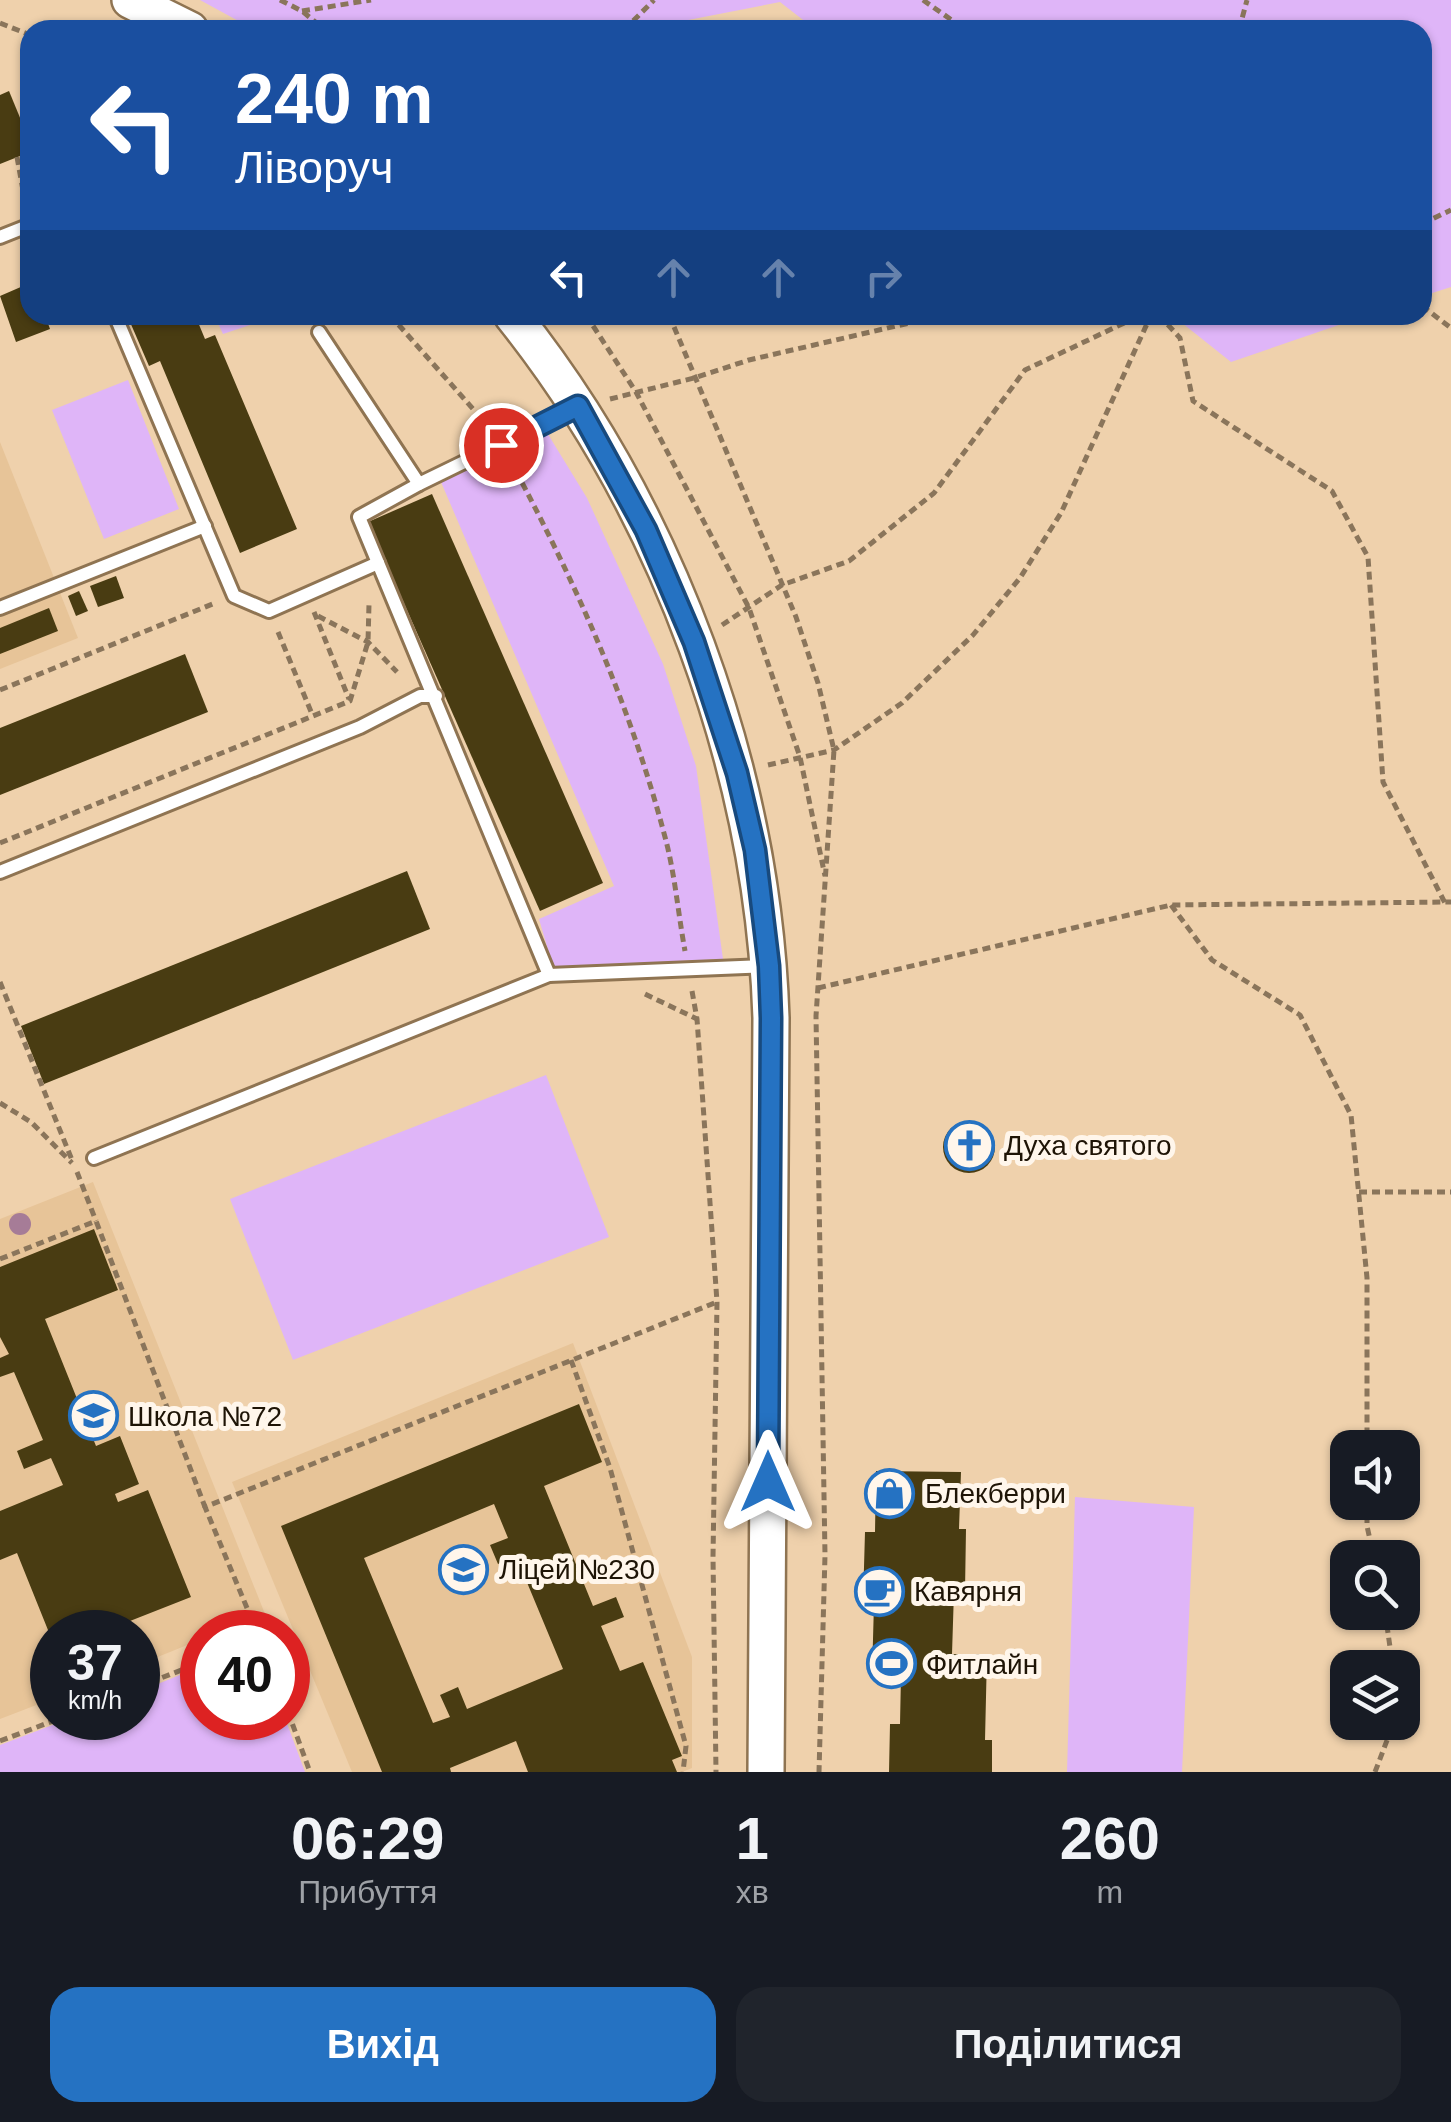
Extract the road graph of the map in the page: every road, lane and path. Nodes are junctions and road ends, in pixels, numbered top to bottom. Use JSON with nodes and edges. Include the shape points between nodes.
{"nodes":[{"id":1,"x":130,"y":0,"type":"edge"},
{"id":2,"x":280,"y":0,"type":"edge"},
{"id":3,"x":371,"y":0,"type":"edge"},
{"id":4,"x":654,"y":0,"type":"edge"},
{"id":5,"x":923,"y":0,"type":"edge"},
{"id":6,"x":302,"y":11,"type":"junction"},
{"id":7,"x":170,"y":20,"type":"edge"},
{"id":8,"x":313,"y":20,"type":"edge"},
{"id":9,"x":634,"y":20,"type":"edge"},
{"id":10,"x":952,"y":20,"type":"edge"},
{"id":11,"x":17,"y":158,"type":"dead end"},
{"id":12,"x":20,"y":174,"type":"edge"},
{"id":13,"x":119,"y":325,"type":"edge"},
{"id":14,"x":399,"y":325,"type":"edge"},
{"id":15,"x":519,"y":325,"type":"edge"},
{"id":16,"x":592,"y":325,"type":"edge"},
{"id":17,"x":673,"y":325,"type":"edge"},
{"id":18,"x":901,"y":325,"type":"edge"},
{"id":19,"x":1120,"y":325,"type":"edge"},
{"id":20,"x":1146,"y":325,"type":"edge"},
{"id":21,"x":1168,"y":325,"type":"edge"},
{"id":22,"x":319,"y":332,"type":"dead end"},
{"id":23,"x":694,"y":378,"type":"junction"},
{"id":24,"x":636,"y":392,"type":"junction"},
{"id":25,"x":578,"y":406,"type":"junction"},
{"id":26,"x":501,"y":445,"type":"junction"},
{"id":27,"x":420,"y":484,"type":"junction"},
{"id":28,"x":205,"y":526,"type":"junction"},
{"id":29,"x":374,"y":565,"type":"junction"},
{"id":30,"x":782,"y":585,"type":"junction"},
{"id":31,"x":234,"y":596,"type":"junction"},
{"id":32,"x":307,"y":596,"type":"junction"},
{"id":33,"x":0,"y":608,"type":"edge"},
{"id":34,"x":749,"y":608,"type":"junction"},
{"id":35,"x":269,"y":611,"type":"junction"},
{"id":36,"x":315,"y":615,"type":"junction"},
{"id":37,"x":368,"y":642,"type":"junction"},
{"id":38,"x":694,"y":642,"type":"junction"},
{"id":39,"x":0,"y":690,"type":"edge"},
{"id":40,"x":420,"y":696,"type":"junction"},
{"id":41,"x":436,"y":696,"type":"junction"},
{"id":42,"x":350,"y":700,"type":"junction"},
{"id":43,"x":313,"y":715,"type":"junction"},
{"id":44,"x":360,"y":727,"type":"junction"},
{"id":45,"x":324,"y":742,"type":"junction"},
{"id":46,"x":834,"y":750,"type":"junction"},
{"id":47,"x":800,"y":757,"type":"junction"},
{"id":48,"x":737,"y":773,"type":"junction"},
{"id":49,"x":0,"y":843,"type":"edge"},
{"id":50,"x":0,"y":872,"type":"edge"},
{"id":51,"x":827,"y":884,"type":"junction"},
{"id":52,"x":1448,"y":903,"type":"edge"},
{"id":53,"x":1171,"y":904,"type":"junction"},
{"id":54,"x":769,"y":966,"type":"junction"},
{"id":55,"x":688,"y":970,"type":"junction"},
{"id":56,"x":602,"y":974,"type":"junction"},
{"id":57,"x":549,"y":976,"type":"junction"},
{"id":58,"x":0,"y":982,"type":"edge"},
{"id":59,"x":818,"y":988,"type":"junction"},
{"id":60,"x":696,"y":1019,"type":"junction"},
{"id":61,"x":0,"y":1103,"type":"edge"},
{"id":62,"x":94,"y":1158,"type":"dead end"},
{"id":63,"x":83,"y":1186,"type":"dead end"},
{"id":64,"x":1359,"y":1192,"type":"junction"},
{"id":65,"x":1451,"y":1192,"type":"edge"},
{"id":66,"x":96,"y":1220,"type":"junction"},
{"id":67,"x":0,"y":1259,"type":"edge"},
{"id":68,"x":717,"y":1302,"type":"junction"},
{"id":69,"x":571,"y":1360,"type":"junction"},
{"id":70,"x":1367,"y":1430,"type":"edge"},
{"id":71,"x":205,"y":1507,"type":"junction"},
{"id":72,"x":248,"y":1610,"type":"edge"},
{"id":73,"x":30,"y":1730,"type":"edge"},
{"id":74,"x":298,"y":1740,"type":"edge"},
{"id":75,"x":1387,"y":1740,"type":"edge"},
{"id":76,"x":0,"y":1741,"type":"edge"},
{"id":77,"x":310,"y":1772,"type":"edge"},
{"id":78,"x":683,"y":1772,"type":"edge"},
{"id":79,"x":716,"y":1772,"type":"edge"},
{"id":80,"x":766,"y":1772,"type":"edge"},
{"id":81,"x":819,"y":1772,"type":"edge"},
{"id":82,"x":1375,"y":1772,"type":"edge"}],
"edges":[{"from":1,"to":7,"type":"street"},
{"from":2,"to":6,"type":"path"},
{"from":3,"to":6,"type":"path"},
{"from":4,"to":9,"type":"path"},
{"from":5,"to":10,"type":"path"},
{"from":6,"to":8,"type":"path"},
{"from":11,"to":12,"type":"path"},
{"from":13,"to":28,"type":"lane"},
{"from":14,"to":26,"type":"path"},
{"from":15,"to":25,"type":"street"},
{"from":16,"to":24,"type":"path"},
{"from":17,"to":23,"type":"path"},
{"from":18,"to":23,"type":"path"},
{"from":19,"to":30,"type":"path","via":[[1025,370],[934,493],[850,562]]},
{"from":20,"to":46,"type":"path","via":[[1061,513],[1020,578],[902,703]]},
{"from":21,"to":52,"type":"path","via":[[1180,338],[1193,401],[1332,490],[1368,557],[1384,782]]},
{"from":22,"to":27,"type":"lane"},
{"from":23,"to":24,"type":"path"},
{"from":23,"to":30,"type":"path"},
{"from":24,"to":25,"type":"path"},
{"from":24,"to":34,"type":"path"},
{"from":25,"to":26,"type":"lane"},
{"from":25,"to":38,"type":"street","via":[[646,530]]},
{"from":26,"to":27,"type":"lane"},
{"from":26,"to":55,"type":"path","via":[[549,532],[618,686],[666,840]]},
{"from":27,"to":29,"type":"lane","via":[[360,517]]},
{"from":28,"to":31,"type":"lane"},
{"from":28,"to":33,"type":"lane"},
{"from":29,"to":32,"type":"lane"},
{"from":29,"to":37,"type":"path"},
{"from":29,"to":41,"type":"lane"},
{"from":30,"to":34,"type":"path"},
{"from":30,"to":46,"type":"path"},
{"from":31,"to":35,"type":"lane"},
{"from":31,"to":39,"type":"path"},
{"from":32,"to":35,"type":"lane"},
{"from":32,"to":36,"type":"path"},
{"from":34,"to":38,"type":"path"},
{"from":34,"to":47,"type":"path"},
{"from":35,"to":43,"type":"path"},
{"from":36,"to":37,"type":"path"},
{"from":36,"to":42,"type":"path"},
{"from":37,"to":40,"type":"path"},
{"from":37,"to":42,"type":"path"},
{"from":38,"to":48,"type":"street"},
{"from":40,"to":41,"type":"lane"},
{"from":40,"to":44,"type":"lane"},
{"from":41,"to":57,"type":"lane"},
{"from":42,"to":43,"type":"path"},
{"from":42,"to":44,"type":"path"},
{"from":43,"to":45,"type":"path"},
{"from":43,"to":49,"type":"path"},
{"from":44,"to":45,"type":"lane"},
{"from":45,"to":50,"type":"lane"},
{"from":46,"to":47,"type":"path"},
{"from":46,"to":51,"type":"path"},
{"from":47,"to":48,"type":"path"},
{"from":47,"to":51,"type":"path"},
{"from":48,"to":54,"type":"street","via":[[755,850]]},
{"from":51,"to":59,"type":"path"},
{"from":52,"to":53,"type":"path"},
{"from":53,"to":59,"type":"path"},
{"from":53,"to":64,"type":"path","via":[[1212,960],[1300,1014],[1351,1114]]},
{"from":54,"to":55,"type":"lane"},
{"from":54,"to":80,"type":"street"},
{"from":55,"to":56,"type":"lane"},
{"from":55,"to":60,"type":"path"},
{"from":56,"to":57,"type":"lane"},
{"from":56,"to":60,"type":"path"},
{"from":57,"to":62,"type":"lane"},
{"from":58,"to":61,"type":"path","via":[[74,1165],[31,1122]]},
{"from":59,"to":81,"type":"path","via":[[825,1555]]},
{"from":60,"to":68,"type":"path"},
{"from":63,"to":66,"type":"path"},
{"from":64,"to":65,"type":"path"},
{"from":64,"to":70,"type":"path","via":[[1367,1278]]},
{"from":66,"to":67,"type":"path"},
{"from":66,"to":71,"type":"path"},
{"from":68,"to":69,"type":"path"},
{"from":68,"to":79,"type":"path"},
{"from":69,"to":71,"type":"path"},
{"from":69,"to":78,"type":"path","via":[[643,1587],[686,1746]]},
{"from":71,"to":72,"type":"path"},
{"from":73,"to":76,"type":"path"},
{"from":74,"to":77,"type":"path"},
{"from":75,"to":82,"type":"path"}]}
